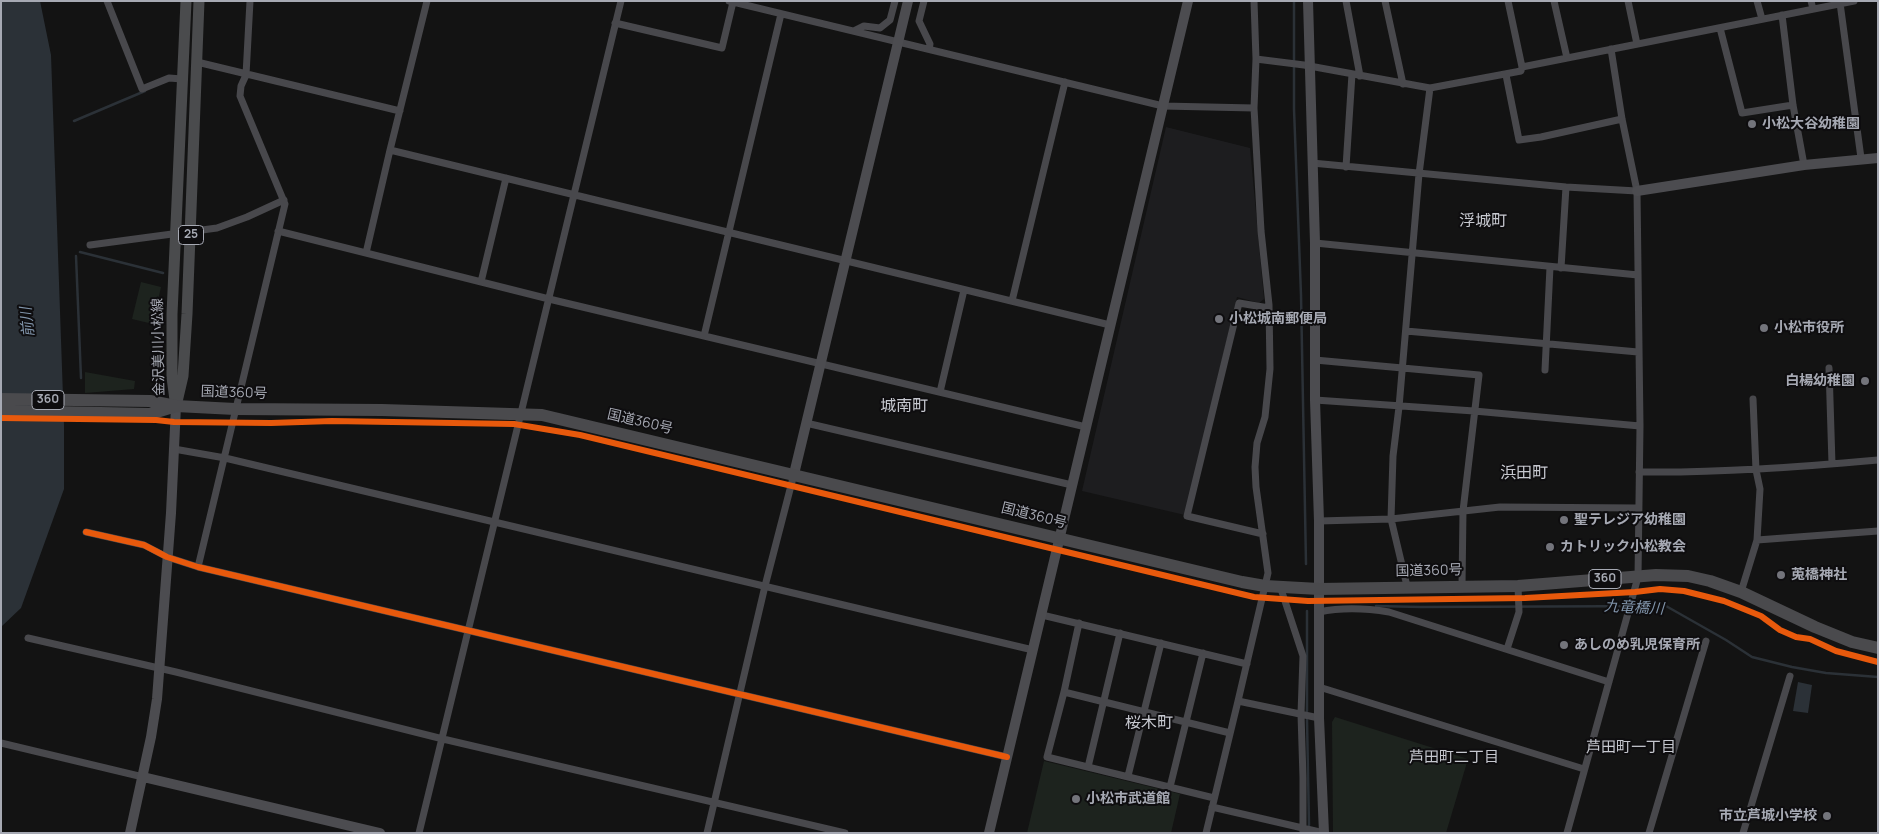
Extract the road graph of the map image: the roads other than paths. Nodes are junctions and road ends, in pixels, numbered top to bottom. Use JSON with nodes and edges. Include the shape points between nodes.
{"nodes":[{"id":1,"x":106,"y":1,"type":"edge"},
{"id":2,"x":186,"y":1,"type":"edge"},
{"id":3,"x":198,"y":1,"type":"edge"},
{"id":4,"x":250,"y":1,"type":"edge"},
{"id":5,"x":427,"y":1,"type":"edge"},
{"id":6,"x":620,"y":1,"type":"edge"},
{"id":7,"x":895,"y":1,"type":"edge"},
{"id":8,"x":908,"y":1,"type":"edge"},
{"id":9,"x":924,"y":1,"type":"edge"},
{"id":10,"x":1188,"y":1,"type":"edge"},
{"id":11,"x":1254,"y":1,"type":"edge"},
{"id":12,"x":1308,"y":1,"type":"edge"},
{"id":13,"x":1346,"y":1,"type":"edge"},
{"id":14,"x":1385,"y":1,"type":"edge"},
{"id":15,"x":1508,"y":1,"type":"edge"},
{"id":16,"x":1554,"y":1,"type":"edge"},
{"id":17,"x":1628,"y":1,"type":"edge"},
{"id":18,"x":1757,"y":1,"type":"edge"},
{"id":19,"x":1854,"y":1,"type":"edge"},
{"id":20,"x":731,"y":2,"type":"edge"},
{"id":21,"x":1840,"y":3,"type":"junction"},
{"id":22,"x":1812,"y":5,"type":"edge"},
{"id":23,"x":782,"y":14,"type":"junction"},
{"id":24,"x":1782,"y":15,"type":"junction"},
{"id":25,"x":1762,"y":19,"type":"junction"},
{"id":26,"x":615,"y":23,"type":"junction"},
{"id":27,"x":1720,"y":28,"type":"junction"},
{"id":28,"x":853,"y":31,"type":"junction"},
{"id":29,"x":898,"y":42,"type":"junction"},
{"id":30,"x":1637,"y":44,"type":"junction"},
{"id":31,"x":929,"y":49,"type":"junction"},
{"id":32,"x":1611,"y":49,"type":"junction"},
{"id":33,"x":1567,"y":58,"type":"junction"},
{"id":34,"x":1256,"y":59,"type":"junction"},
{"id":35,"x":197,"y":62,"type":"junction"},
{"id":36,"x":1307,"y":65,"type":"junction"},
{"id":37,"x":1522,"y":67,"type":"junction"},
{"id":38,"x":246,"y":75,"type":"junction"},
{"id":39,"x":1356,"y":75,"type":"junction"},
{"id":40,"x":1506,"y":75,"type":"junction"},
{"id":41,"x":182,"y":79,"type":"junction"},
{"id":42,"x":1064,"y":82,"type":"junction"},
{"id":43,"x":1403,"y":84,"type":"junction"},
{"id":44,"x":1430,"y":88,"type":"junction"},
{"id":45,"x":1793,"y":105,"type":"junction"},
{"id":46,"x":1163,"y":106,"type":"junction"},
{"id":47,"x":1254,"y":108,"type":"junction"},
{"id":48,"x":400,"y":111,"type":"junction"},
{"id":49,"x":1622,"y":119,"type":"junction"},
{"id":50,"x":390,"y":150,"type":"junction"},
{"id":51,"x":1861,"y":158,"type":"junction"},
{"id":52,"x":1878,"y":158,"type":"edge"},
{"id":53,"x":1312,"y":163,"type":"junction"},
{"id":54,"x":1804,"y":165,"type":"junction"},
{"id":55,"x":1346,"y":167,"type":"junction"},
{"id":56,"x":1419,"y":174,"type":"junction"},
{"id":57,"x":506,"y":178,"type":"junction"},
{"id":58,"x":1566,"y":187,"type":"junction"},
{"id":59,"x":1637,"y":192,"type":"junction"},
{"id":60,"x":574,"y":194,"type":"junction"},
{"id":61,"x":284,"y":200,"type":"junction"},
{"id":62,"x":175,"y":232,"type":"junction"},
{"id":63,"x":191,"y":232,"type":"junction"},
{"id":64,"x":278,"y":232,"type":"junction"},
{"id":65,"x":729,"y":232,"type":"junction"},
{"id":66,"x":1315,"y":243,"type":"junction"},
{"id":67,"x":90,"y":244,"type":"dead end"},
{"id":68,"x":366,"y":253,"type":"junction"},
{"id":69,"x":1413,"y":253,"type":"junction"},
{"id":70,"x":845,"y":261,"type":"junction"},
{"id":71,"x":1550,"y":266,"type":"junction"},
{"id":72,"x":1561,"y":268,"type":"junction"},
{"id":73,"x":1638,"y":275,"type":"junction"},
{"id":74,"x":481,"y":282,"type":"junction"},
{"id":75,"x":964,"y":290,"type":"junction"},
{"id":76,"x":549,"y":299,"type":"junction"},
{"id":77,"x":1012,"y":301,"type":"junction"},
{"id":78,"x":1269,"y":308,"type":"junction"},
{"id":79,"x":1110,"y":325,"type":"junction"},
{"id":80,"x":1406,"y":331,"type":"junction"},
{"id":81,"x":704,"y":336,"type":"junction"},
{"id":82,"x":1546,"y":344,"type":"junction"},
{"id":83,"x":1638,"y":352,"type":"junction"},
{"id":84,"x":1315,"y":360,"type":"junction"},
{"id":85,"x":820,"y":363,"type":"junction"},
{"id":86,"x":1402,"y":367,"type":"junction"},
{"id":87,"x":1828,"y":368,"type":"dead end"},
{"id":88,"x":1545,"y":370,"type":"dead end"},
{"id":89,"x":940,"y":392,"type":"junction"},
{"id":90,"x":1,"y":399,"type":"edge"},
{"id":91,"x":1753,"y":399,"type":"dead end"},
{"id":92,"x":1315,"y":400,"type":"junction"},
{"id":93,"x":94,"y":406,"type":"junction"},
{"id":94,"x":176,"y":406,"type":"junction"},
{"id":95,"x":1399,"y":407,"type":"junction"},
{"id":96,"x":235,"y":409,"type":"junction"},
{"id":97,"x":1,"y":411,"type":"edge"},
{"id":98,"x":1475,"y":411,"type":"junction"},
{"id":99,"x":521,"y":413,"type":"junction"},
{"id":100,"x":806,"y":423,"type":"junction"},
{"id":101,"x":1640,"y":426,"type":"junction"},
{"id":102,"x":1086,"y":427,"type":"junction"},
{"id":103,"x":174,"y":449,"type":"junction"},
{"id":104,"x":225,"y":458,"type":"junction"},
{"id":105,"x":1878,"y":460,"type":"edge"},
{"id":106,"x":1832,"y":464,"type":"junction"},
{"id":107,"x":1756,"y":470,"type":"junction"},
{"id":108,"x":1639,"y":472,"type":"junction"},
{"id":109,"x":794,"y":474,"type":"junction"},
{"id":110,"x":1072,"y":486,"type":"junction"},
{"id":111,"x":1638,"y":508,"type":"junction"},
{"id":112,"x":1463,"y":511,"type":"junction"},
{"id":113,"x":1391,"y":519,"type":"junction"},
{"id":114,"x":1319,"y":521,"type":"junction"},
{"id":115,"x":494,"y":523,"type":"junction"},
{"id":116,"x":1878,"y":531,"type":"edge"},
{"id":117,"x":86,"y":532,"type":"dead end"},
{"id":118,"x":1262,"y":534,"type":"junction"},
{"id":119,"x":1059,"y":538,"type":"junction"},
{"id":120,"x":1757,"y":540,"type":"junction"},
{"id":121,"x":167,"y":557,"type":"junction"},
{"id":122,"x":198,"y":567,"type":"junction"},
{"id":123,"x":1638,"y":577,"type":"junction"},
{"id":124,"x":765,"y":586,"type":"junction"},
{"id":125,"x":1265,"y":586,"type":"junction"},
{"id":126,"x":1280,"y":586,"type":"junction"},
{"id":127,"x":1407,"y":586,"type":"junction"},
{"id":128,"x":1462,"y":586,"type":"junction"},
{"id":129,"x":1518,"y":586,"type":"junction"},
{"id":130,"x":1319,"y":589,"type":"junction"},
{"id":131,"x":1740,"y":592,"type":"junction"},
{"id":132,"x":1319,"y":612,"type":"junction"},
{"id":133,"x":1042,"y":614,"type":"junction"},
{"id":134,"x":1079,"y":623,"type":"junction"},
{"id":135,"x":468,"y":629,"type":"junction"},
{"id":136,"x":1120,"y":633,"type":"junction"},
{"id":137,"x":28,"y":638,"type":"dead end"},
{"id":138,"x":1706,"y":641,"type":"dead end"},
{"id":139,"x":1161,"y":643,"type":"junction"},
{"id":140,"x":1878,"y":648,"type":"edge"},
{"id":141,"x":1507,"y":649,"type":"junction"},
{"id":142,"x":1033,"y":650,"type":"junction"},
{"id":143,"x":1203,"y":653,"type":"junction"},
{"id":144,"x":1246,"y":664,"type":"junction"},
{"id":145,"x":160,"y":668,"type":"junction"},
{"id":146,"x":1790,"y":676,"type":"dead end"},
{"id":147,"x":1609,"y":682,"type":"junction"},
{"id":148,"x":1319,"y":687,"type":"junction"},
{"id":149,"x":1064,"y":692,"type":"junction"},
{"id":150,"x":740,"y":696,"type":"junction"},
{"id":151,"x":1104,"y":701,"type":"junction"},
{"id":152,"x":1238,"y":701,"type":"junction"},
{"id":153,"x":1145,"y":712,"type":"junction"},
{"id":154,"x":1301,"y":714,"type":"junction"},
{"id":155,"x":1319,"y":718,"type":"junction"},
{"id":156,"x":1186,"y":722,"type":"junction"},
{"id":157,"x":1230,"y":733,"type":"junction"},
{"id":158,"x":443,"y":739,"type":"junction"},
{"id":159,"x":1,"y":743,"type":"edge"},
{"id":160,"x":1007,"y":757,"type":"junction"},
{"id":161,"x":1088,"y":767,"type":"junction"},
{"id":162,"x":1584,"y":769,"type":"junction"},
{"id":163,"x":1128,"y":776,"type":"junction"},
{"id":164,"x":143,"y":777,"type":"junction"},
{"id":165,"x":1170,"y":787,"type":"junction"},
{"id":166,"x":1214,"y":798,"type":"junction"},
{"id":167,"x":715,"y":802,"type":"junction"},
{"id":168,"x":1212,"y":807,"type":"junction"},
{"id":169,"x":1303,"y":830,"type":"edge"},
{"id":170,"x":130,"y":833,"type":"edge"},
{"id":171,"x":380,"y":833,"type":"edge"},
{"id":172,"x":420,"y":833,"type":"edge"},
{"id":173,"x":707,"y":833,"type":"edge"},
{"id":174,"x":845,"y":833,"type":"edge"},
{"id":175,"x":988,"y":833,"type":"edge"},
{"id":176,"x":1206,"y":833,"type":"edge"},
{"id":177,"x":1324,"y":833,"type":"edge"},
{"id":178,"x":1567,"y":833,"type":"edge"},
{"id":179,"x":1649,"y":833,"type":"edge"},
{"id":180,"x":1743,"y":833,"type":"edge"}],
"edges":[{"from":1,"to":41,"type":"street","via":[[142,89],[169,78]]},
{"from":2,"to":41,"type":"main road","name":"金沢美川小松線","number":"25"},
{"from":3,"to":35,"type":"main road","name":"金沢美川小松線","number":"25"},
{"from":4,"to":38,"type":"street"},
{"from":5,"to":48,"type":"street"},
{"from":6,"to":26,"type":"street"},
{"from":7,"to":28,"type":"street","via":[[890,20],[880,28],[864,26]]},
{"from":8,"to":29,"type":"street"},
{"from":9,"to":31,"type":"street","via":[[919,21],[930,44]]},
{"from":10,"to":46,"type":"street"},
{"from":11,"to":34,"type":"street"},
{"from":12,"to":36,"type":"street"},
{"from":13,"to":39,"type":"street"},
{"from":14,"to":43,"type":"street"},
{"from":15,"to":37,"type":"street"},
{"from":16,"to":33,"type":"street"},
{"from":17,"to":30,"type":"street"},
{"from":18,"to":25,"type":"street"},
{"from":19,"to":21,"type":"street"},
{"from":20,"to":23,"type":"street"},
{"from":20,"to":26,"type":"street","via":[[722,48]]},
{"from":21,"to":22,"type":"street"},
{"from":21,"to":51,"type":"street"},
{"from":22,"to":24,"type":"street"},
{"from":23,"to":28,"type":"street"},
{"from":23,"to":65,"type":"street"},
{"from":24,"to":25,"type":"street"},
{"from":24,"to":45,"type":"street"},
{"from":25,"to":27,"type":"street"},
{"from":26,"to":60,"type":"street"},
{"from":27,"to":30,"type":"street"},
{"from":27,"to":45,"type":"street","via":[[1742,113]]},
{"from":28,"to":29,"type":"street"},
{"from":29,"to":31,"type":"street"},
{"from":29,"to":70,"type":"street"},
{"from":30,"to":32,"type":"street"},
{"from":31,"to":42,"type":"street"},
{"from":32,"to":33,"type":"street"},
{"from":32,"to":49,"type":"street"},
{"from":33,"to":37,"type":"street"},
{"from":34,"to":36,"type":"street"},
{"from":34,"to":47,"type":"street"},
{"from":35,"to":38,"type":"street"},
{"from":35,"to":63,"type":"main road","name":"金沢美川小松線","number":"25"},
{"from":36,"to":39,"type":"street"},
{"from":36,"to":53,"type":"street"},
{"from":37,"to":40,"type":"street","via":[[1521,71]]},
{"from":38,"to":48,"type":"street"},
{"from":38,"to":61,"type":"street","via":[[240,96]]},
{"from":39,"to":43,"type":"street"},
{"from":39,"to":55,"type":"street"},
{"from":40,"to":44,"type":"street"},
{"from":40,"to":49,"type":"street","via":[[1519,140]]},
{"from":41,"to":62,"type":"main road","name":"金沢美川小松線","number":"25"},
{"from":42,"to":46,"type":"street"},
{"from":42,"to":77,"type":"street"},
{"from":43,"to":44,"type":"street"},
{"from":44,"to":56,"type":"street"},
{"from":45,"to":54,"type":"street"},
{"from":46,"to":47,"type":"street"},
{"from":46,"to":79,"type":"street"},
{"from":47,"to":78,"type":"street"},
{"from":48,"to":50,"type":"street"},
{"from":49,"to":59,"type":"street"},
{"from":50,"to":57,"type":"street"},
{"from":50,"to":68,"type":"street"},
{"from":51,"to":52,"type":"street"},
{"from":51,"to":54,"type":"street"},
{"from":53,"to":55,"type":"street"},
{"from":53,"to":66,"type":"street"},
{"from":54,"to":59,"type":"street"},
{"from":55,"to":56,"type":"street"},
{"from":56,"to":58,"type":"street"},
{"from":56,"to":69,"type":"street"},
{"from":57,"to":60,"type":"street"},
{"from":57,"to":74,"type":"street"},
{"from":58,"to":59,"type":"street"},
{"from":58,"to":72,"type":"street"},
{"from":59,"to":73,"type":"street"},
{"from":60,"to":65,"type":"street"},
{"from":60,"to":76,"type":"street"},
{"from":61,"to":63,"type":"street","via":[[217,228]]},
{"from":61,"to":64,"type":"street"},
{"from":62,"to":63,"type":"street"},
{"from":62,"to":67,"type":"street"},
{"from":62,"to":94,"type":"main road","name":"金沢美川小松線","number":"25","via":[[172,377]]},
{"from":63,"to":94,"type":"main road","name":"金沢美川小松線","number":"25","via":[[183,376]]},
{"from":64,"to":68,"type":"street"},
{"from":64,"to":96,"type":"street"},
{"from":65,"to":70,"type":"street"},
{"from":65,"to":81,"type":"street"},
{"from":66,"to":69,"type":"street"},
{"from":66,"to":84,"type":"street"},
{"from":68,"to":74,"type":"street"},
{"from":69,"to":71,"type":"street"},
{"from":69,"to":80,"type":"street"},
{"from":70,"to":75,"type":"street"},
{"from":70,"to":85,"type":"street"},
{"from":71,"to":72,"type":"street"},
{"from":71,"to":82,"type":"street"},
{"from":72,"to":73,"type":"street"},
{"from":73,"to":83,"type":"street"},
{"from":74,"to":76,"type":"street"},
{"from":75,"to":77,"type":"street"},
{"from":75,"to":89,"type":"street"},
{"from":76,"to":81,"type":"street"},
{"from":76,"to":99,"type":"street"},
{"from":77,"to":79,"type":"street"},
{"from":78,"to":118,"type":"street","via":[[1270,370],[1266,416],[1257,443],[1254,467]]},
{"from":78,"to":118,"type":"street","via":[[1239,303],[1187,516]]},
{"from":79,"to":102,"type":"street"},
{"from":80,"to":82,"type":"street"},
{"from":80,"to":86,"type":"street"},
{"from":81,"to":85,"type":"street"},
{"from":82,"to":83,"type":"street"},
{"from":82,"to":88,"type":"street"},
{"from":83,"to":101,"type":"street"},
{"from":84,"to":86,"type":"street"},
{"from":84,"to":92,"type":"street"},
{"from":85,"to":89,"type":"street"},
{"from":85,"to":100,"type":"street"},
{"from":86,"to":95,"type":"street"},
{"from":86,"to":98,"type":"street","via":[[1479,375]]},
{"from":87,"to":106,"type":"street"},
{"from":89,"to":102,"type":"street"},
{"from":90,"to":93,"type":"highway","name":"国道360号","number":"360"},
{"from":91,"to":107,"type":"street"},
{"from":92,"to":95,"type":"street"},
{"from":92,"to":114,"type":"street"},
{"from":93,"to":94,"type":"highway","name":"国道360号","number":"360","via":[[150,401]]},
{"from":93,"to":97,"type":"highway","name":"国道360号","number":"360"},
{"from":94,"to":96,"type":"highway","name":"国道360号","number":"360"},
{"from":94,"to":103,"type":"street"},
{"from":95,"to":98,"type":"street"},
{"from":95,"to":113,"type":"street"},
{"from":96,"to":99,"type":"highway","name":"国道360号","number":"360"},
{"from":96,"to":104,"type":"street"},
{"from":98,"to":101,"type":"street"},
{"from":98,"to":112,"type":"street"},
{"from":99,"to":109,"type":"highway","name":"国道360号","number":"360","via":[[564,419]]},
{"from":99,"to":115,"type":"street"},
{"from":100,"to":109,"type":"street"},
{"from":100,"to":110,"type":"street"},
{"from":101,"to":108,"type":"street"},
{"from":102,"to":110,"type":"street"},
{"from":103,"to":104,"type":"street"},
{"from":103,"to":121,"type":"street"},
{"from":104,"to":115,"type":"street"},
{"from":104,"to":122,"type":"street"},
{"from":105,"to":106,"type":"street"},
{"from":106,"to":107,"type":"street"},
{"from":107,"to":108,"type":"street"},
{"from":107,"to":120,"type":"street","via":[[1760,489]]},
{"from":108,"to":111,"type":"street"},
{"from":109,"to":119,"type":"highway","name":"国道360号","number":"360"},
{"from":109,"to":124,"type":"street"},
{"from":110,"to":119,"type":"street"},
{"from":111,"to":112,"type":"street","via":[[1525,506]]},
{"from":111,"to":123,"type":"street"},
{"from":112,"to":113,"type":"street"},
{"from":112,"to":128,"type":"street"},
{"from":113,"to":114,"type":"street"},
{"from":113,"to":127,"type":"street"},
{"from":114,"to":130,"type":"street"},
{"from":115,"to":124,"type":"street"},
{"from":115,"to":135,"type":"street"},
{"from":116,"to":120,"type":"street"},
{"from":117,"to":121,"type":"street","via":[[144,545]]},
{"from":118,"to":125,"type":"street","via":[[1268,573]]},
{"from":119,"to":125,"type":"highway","name":"国道360号","number":"360"},
{"from":119,"to":133,"type":"street"},
{"from":120,"to":131,"type":"street"},
{"from":121,"to":122,"type":"street"},
{"from":121,"to":145,"type":"street"},
{"from":122,"to":135,"type":"street"},
{"from":123,"to":129,"type":"highway","name":"国道360号","number":"360"},
{"from":123,"to":131,"type":"highway","name":"国道360号","number":"360","via":[[1688,576]]},
{"from":123,"to":147,"type":"street"},
{"from":124,"to":142,"type":"street"},
{"from":124,"to":150,"type":"street"},
{"from":125,"to":126,"type":"highway","name":"国道360号","number":"360"},
{"from":125,"to":144,"type":"street"},
{"from":126,"to":130,"type":"highway","name":"国道360号","number":"360"},
{"from":126,"to":154,"type":"street","via":[[1303,656]]},
{"from":127,"to":128,"type":"highway","name":"国道360号","number":"360"},
{"from":127,"to":130,"type":"highway","name":"国道360号","number":"360"},
{"from":128,"to":129,"type":"highway","name":"国道360号","number":"360"},
{"from":129,"to":141,"type":"street","via":[[1519,612]]},
{"from":130,"to":132,"type":"street"},
{"from":131,"to":140,"type":"highway","name":"国道360号","number":"360","via":[[1815,627],[1852,642]]},
{"from":132,"to":141,"type":"street","via":[[1363,608],[1389,612]]},
{"from":132,"to":148,"type":"street"},
{"from":133,"to":134,"type":"street"},
{"from":133,"to":142,"type":"street"},
{"from":134,"to":136,"type":"street"},
{"from":134,"to":149,"type":"street"},
{"from":135,"to":150,"type":"street"},
{"from":135,"to":158,"type":"street"},
{"from":136,"to":139,"type":"street"},
{"from":136,"to":151,"type":"street"},
{"from":137,"to":145,"type":"street"},
{"from":138,"to":179,"type":"street"},
{"from":139,"to":143,"type":"street"},
{"from":139,"to":153,"type":"street"},
{"from":141,"to":147,"type":"street"},
{"from":142,"to":160,"type":"street"},
{"from":143,"to":144,"type":"street"},
{"from":143,"to":156,"type":"street"},
{"from":144,"to":152,"type":"street"},
{"from":145,"to":158,"type":"street"},
{"from":145,"to":164,"type":"street"},
{"from":146,"to":180,"type":"street"},
{"from":147,"to":162,"type":"street"},
{"from":148,"to":155,"type":"street"},
{"from":148,"to":162,"type":"street"},
{"from":149,"to":151,"type":"street"},
{"from":149,"to":161,"type":"street","via":[[1047,757]]},
{"from":150,"to":160,"type":"street"},
{"from":150,"to":167,"type":"street"},
{"from":151,"to":153,"type":"street"},
{"from":151,"to":161,"type":"street"},
{"from":152,"to":154,"type":"street"},
{"from":152,"to":157,"type":"street"},
{"from":153,"to":156,"type":"street"},
{"from":153,"to":163,"type":"street"},
{"from":154,"to":155,"type":"street"},
{"from":154,"to":169,"type":"street"},
{"from":155,"to":177,"type":"street"},
{"from":156,"to":157,"type":"street"},
{"from":156,"to":165,"type":"street"},
{"from":157,"to":166,"type":"street"},
{"from":158,"to":167,"type":"street"},
{"from":158,"to":172,"type":"street"},
{"from":159,"to":164,"type":"street"},
{"from":160,"to":175,"type":"street"},
{"from":161,"to":163,"type":"street"},
{"from":162,"to":178,"type":"street"},
{"from":163,"to":165,"type":"street"},
{"from":164,"to":170,"type":"street"},
{"from":164,"to":171,"type":"street"},
{"from":165,"to":166,"type":"street"},
{"from":166,"to":168,"type":"street"},
{"from":167,"to":173,"type":"street"},
{"from":167,"to":174,"type":"street"},
{"from":168,"to":169,"type":"street"},
{"from":168,"to":176,"type":"street"},
{"from":169,"to":177,"type":"street"}]}
